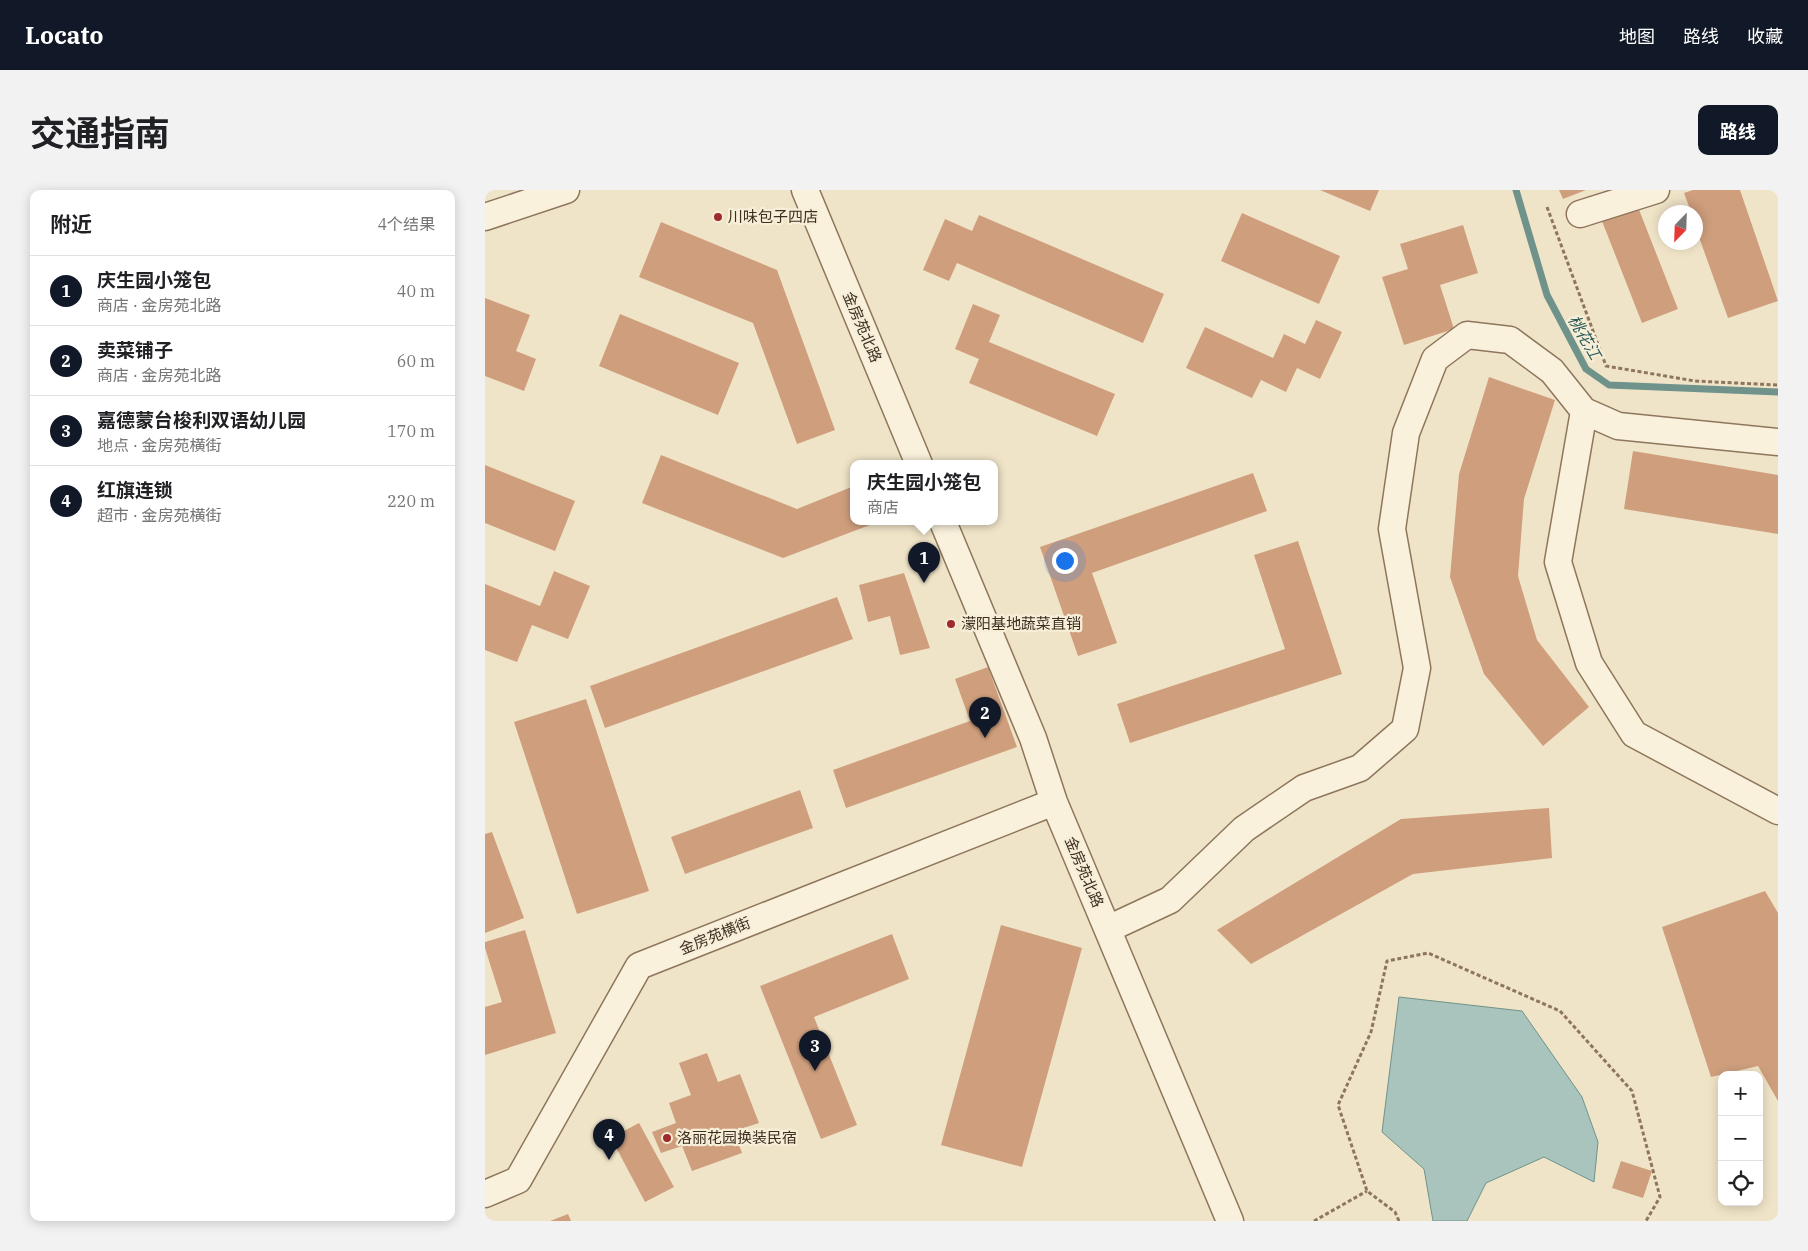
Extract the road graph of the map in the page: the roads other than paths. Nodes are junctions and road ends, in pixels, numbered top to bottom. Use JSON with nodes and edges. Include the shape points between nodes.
{"nodes":[{"id":1,"x":566,"y":190,"type":"edge"},
{"id":2,"x":805,"y":190,"type":"edge"},
{"id":3,"x":1656,"y":190,"type":"edge"},
{"id":4,"x":1580,"y":214,"type":"dead end"},
{"id":5,"x":485,"y":217,"type":"edge"},
{"id":6,"x":1584,"y":411,"type":"junction"},
{"id":7,"x":1778,"y":442,"type":"edge"},
{"id":8,"x":917,"y":460,"type":"edge"},
{"id":9,"x":944,"y":525,"type":"edge"},
{"id":10,"x":1054,"y":802,"type":"junction"},
{"id":11,"x":1778,"y":811,"type":"edge"},
{"id":12,"x":1108,"y":929,"type":"junction"},
{"id":13,"x":485,"y":1194,"type":"edge"},
{"id":14,"x":1230,"y":1221,"type":"edge"}],
"edges":[{"from":1,"to":5,"type":"street"},
{"from":2,"to":8,"type":"street","name":"金房苑北路"},
{"from":3,"to":4,"type":"street"},
{"from":6,"to":7,"type":"street","via":[[1618,426]]},
{"from":6,"to":11,"type":"street","via":[[1558,562],[1589,663],[1634,734]]},
{"from":6,"to":12,"type":"street","via":[[1552,371],[1510,340],[1467,335],[1435,359],[1406,433],[1392,529],[1417,668],[1405,729],[1360,768],[1304,788],[1244,829],[1170,900]]},
{"from":9,"to":10,"type":"street","name":"金房苑北路","via":[[1033,738]]},
{"from":10,"to":12,"type":"street","name":"金房苑北路"},
{"from":10,"to":13,"type":"street","name":"金房苑横街","via":[[639,966],[518,1180]]},
{"from":12,"to":14,"type":"street","name":"金房苑北路"}]}
